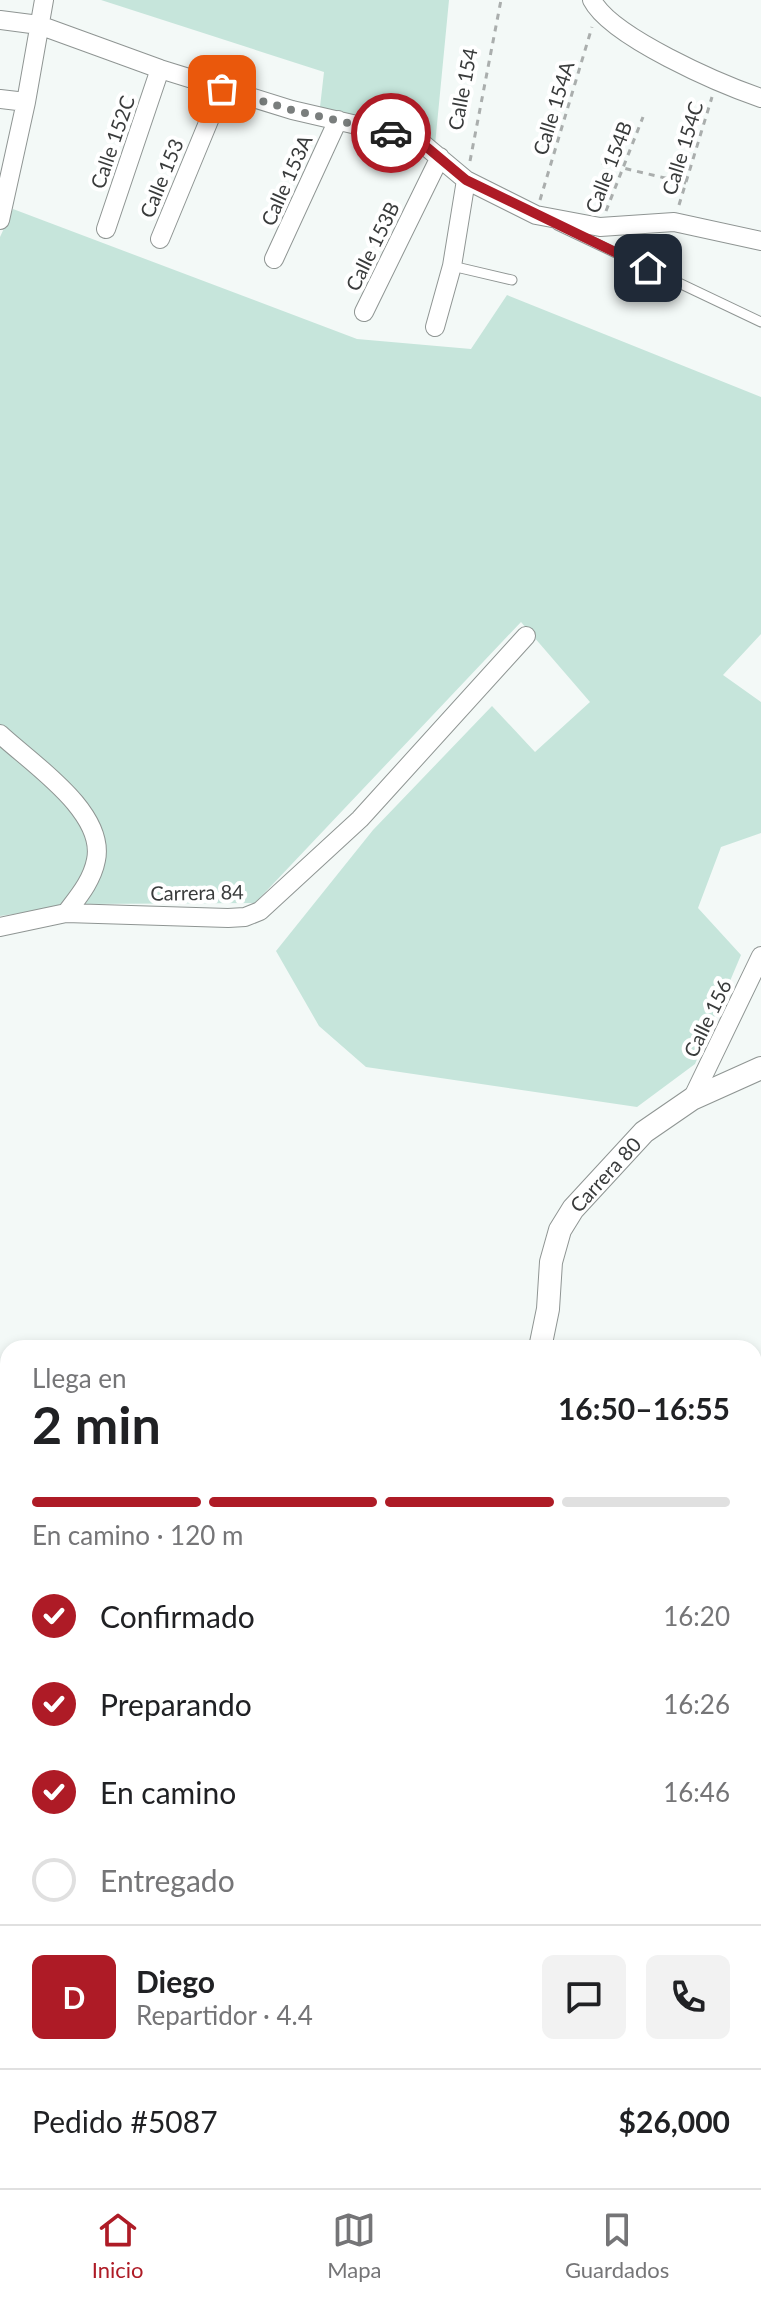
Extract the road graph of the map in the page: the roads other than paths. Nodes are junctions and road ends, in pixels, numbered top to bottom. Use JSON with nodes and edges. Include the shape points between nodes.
{"nodes":[{"id":1,"x":44,"y":0,"type":"edge"},
{"id":2,"x":595,"y":5,"type":"edge"},
{"id":3,"x":0,"y":20,"type":"edge"},
{"id":4,"x":39,"y":25,"type":"junction"},
{"id":5,"x":160,"y":69,"type":"junction"},
{"id":6,"x":222,"y":89,"type":"junction"},
{"id":7,"x":761,"y":98,"type":"edge"},
{"id":8,"x":0,"y":99,"type":"edge"},
{"id":9,"x":26,"y":102,"type":"junction"},
{"id":10,"x":338,"y":120,"type":"junction"},
{"id":11,"x":440,"y":157,"type":"junction"},
{"id":12,"x":466,"y":180,"type":"junction"},
{"id":13,"x":536,"y":215,"type":"junction"},
{"id":14,"x":0,"y":220,"type":"edge"},
{"id":15,"x":106,"y":229,"type":"dead end"},
{"id":16,"x":160,"y":239,"type":"dead end"},
{"id":17,"x":761,"y":241,"type":"edge"},
{"id":18,"x":274,"y":259,"type":"dead end"},
{"id":19,"x":452,"y":266,"type":"junction"},
{"id":20,"x":512,"y":280,"type":"dead end"},
{"id":21,"x":364,"y":312,"type":"dead end"},
{"id":22,"x":761,"y":322,"type":"edge"},
{"id":23,"x":435,"y":327,"type":"dead end"},
{"id":24,"x":526,"y":636,"type":"dead end"},
{"id":25,"x":0,"y":734,"type":"edge"},
{"id":26,"x":66,"y":913,"type":"junction"},
{"id":27,"x":0,"y":927,"type":"edge"},
{"id":28,"x":761,"y":956,"type":"edge"},
{"id":29,"x":761,"y":1068,"type":"edge"},
{"id":30,"x":692,"y":1099,"type":"junction"},
{"id":31,"x":542,"y":1340,"type":"edge"}],
"edges":[{"from":1,"to":4,"type":"street"},
{"from":2,"to":7,"type":"street","via":[[617,28],[717,82]]},
{"from":3,"to":4,"type":"street"},
{"from":4,"to":5,"type":"street"},
{"from":4,"to":9,"type":"street"},
{"from":5,"to":6,"type":"street"},
{"from":5,"to":15,"type":"street","name":"Calle 152C"},
{"from":6,"to":10,"type":"street"},
{"from":6,"to":16,"type":"street","name":"Calle 153"},
{"from":8,"to":9,"type":"street"},
{"from":9,"to":14,"type":"street"},
{"from":10,"to":11,"type":"street","via":[[404,136]]},
{"from":10,"to":18,"type":"street","name":"Calle 153A"},
{"from":11,"to":12,"type":"street"},
{"from":11,"to":21,"type":"street","name":"Calle 153B"},
{"from":12,"to":13,"type":"street"},
{"from":12,"to":19,"type":"street"},
{"from":13,"to":17,"type":"street","via":[[600,227],[674,222]]},
{"from":13,"to":22,"type":"lane"},
{"from":19,"to":20,"type":"lane"},
{"from":19,"to":23,"type":"street"},
{"from":24,"to":26,"type":"street","name":"Carrera 84","via":[[360,819],[260,911],[245,917]]},
{"from":25,"to":26,"type":"street","via":[[76,803],[97,839],[89,882]]},
{"from":26,"to":27,"type":"street","name":"Carrera 84"},
{"from":28,"to":30,"type":"street","name":"Calle 156"},
{"from":29,"to":30,"type":"street","name":"Carrera 80"},
{"from":30,"to":31,"type":"street","name":"Carrera 80","via":[[644,1132],[573,1209],[551,1262]]}]}
